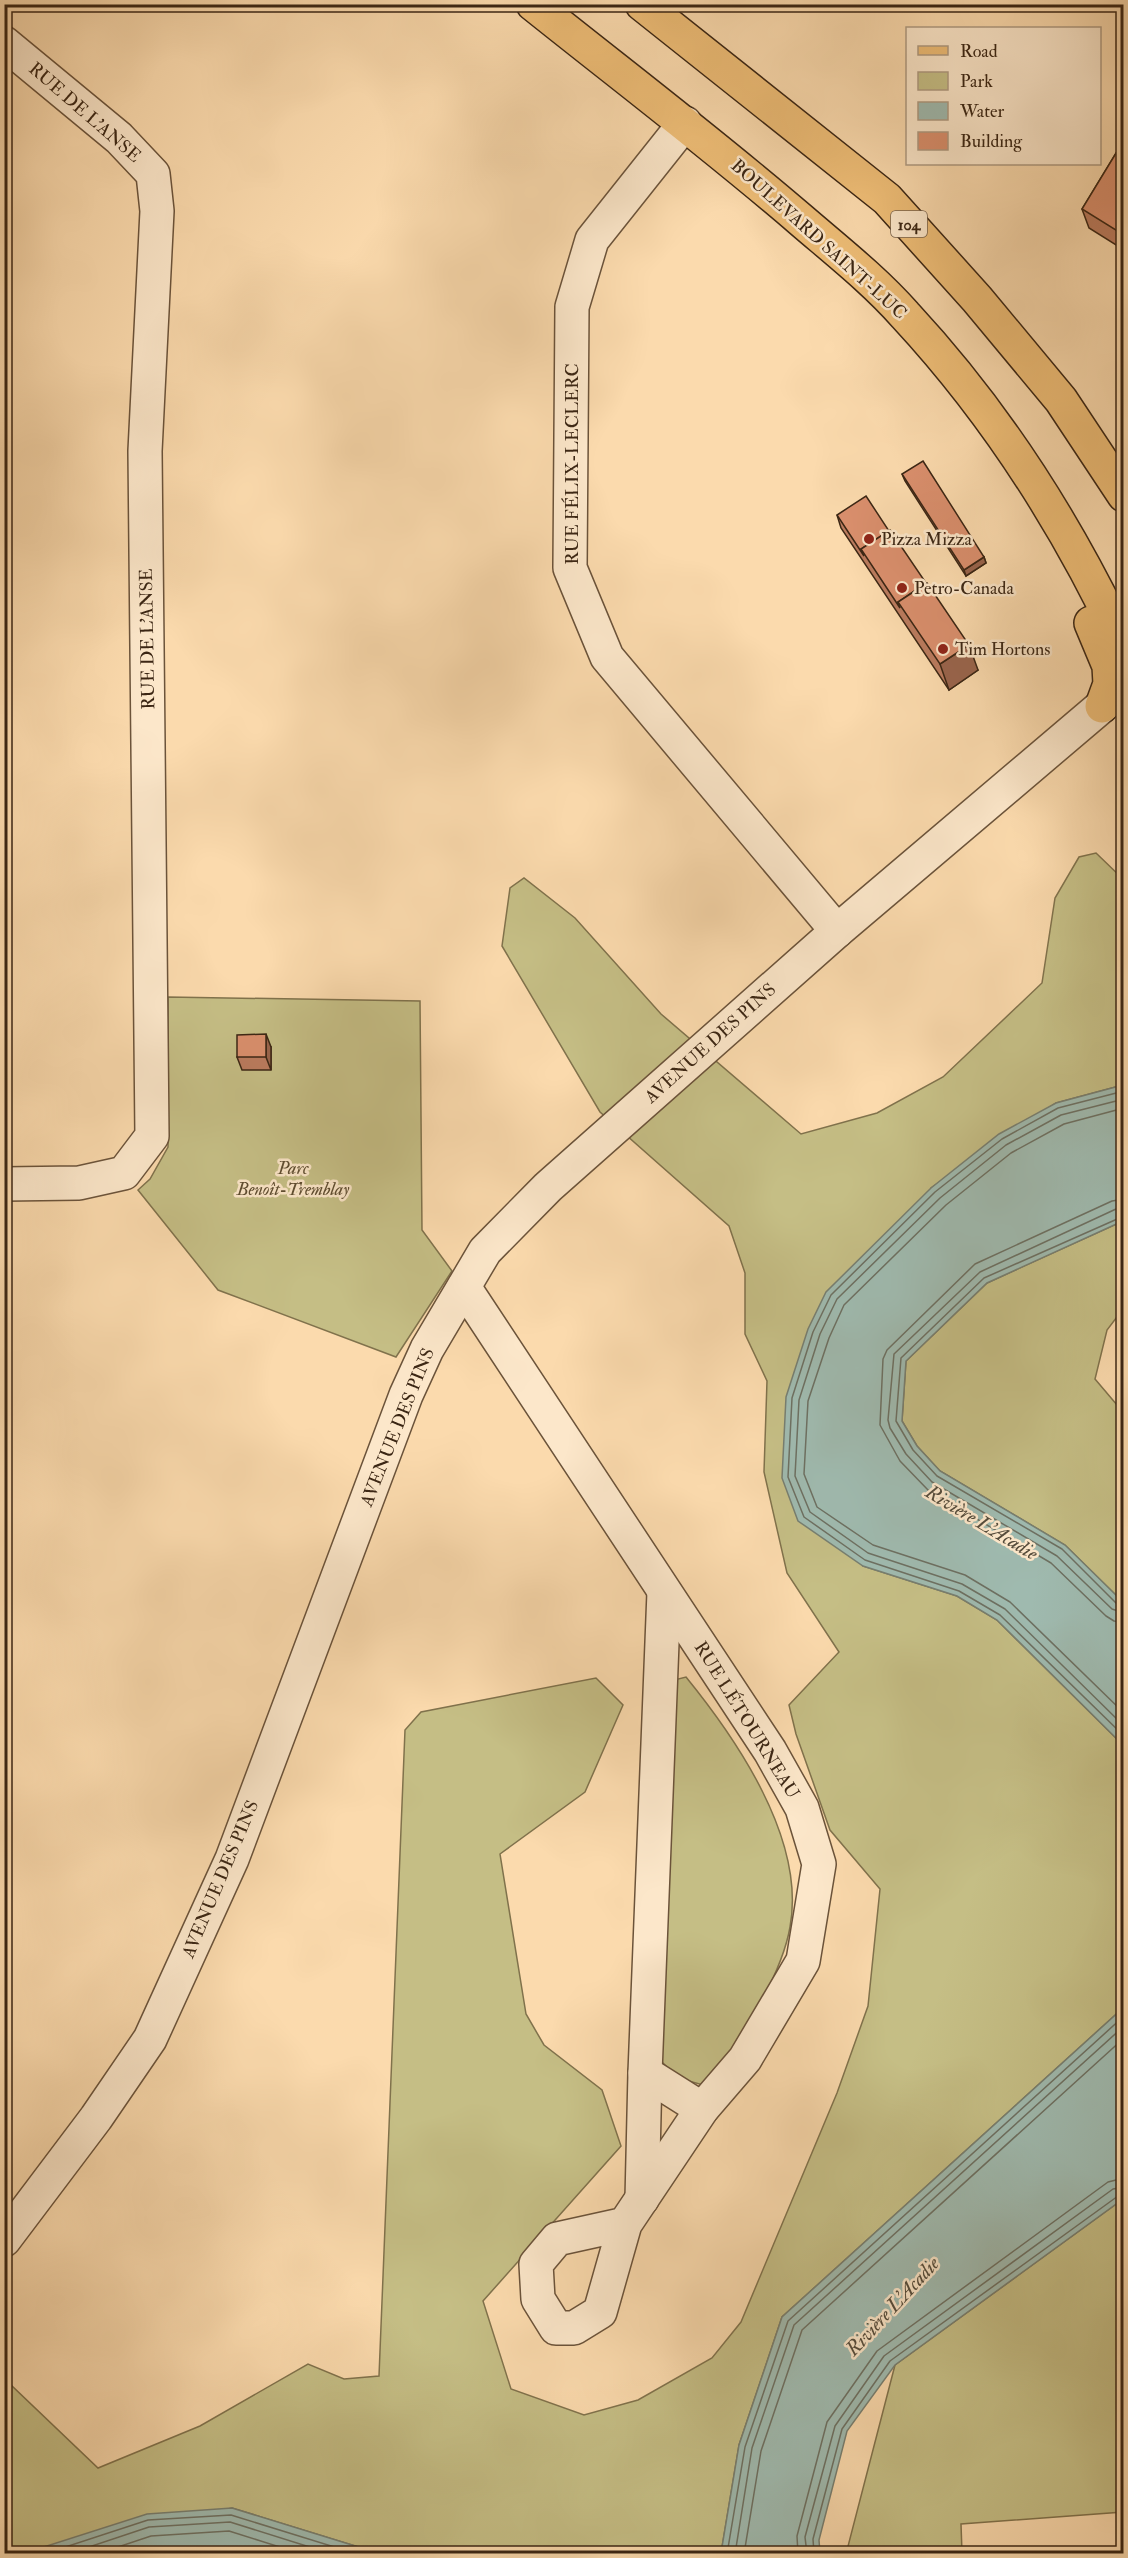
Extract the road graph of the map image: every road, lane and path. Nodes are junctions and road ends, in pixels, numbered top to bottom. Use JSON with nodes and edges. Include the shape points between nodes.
{"nodes":[{"id":1,"x":533,"y":4,"type":"edge"},
{"id":2,"x":642,"y":4,"type":"edge"},
{"id":3,"x":4,"y":43,"type":"edge"},
{"id":4,"x":685,"y":123,"type":"junction"},
{"id":5,"x":860,"y":271,"type":"junction"},
{"id":6,"x":1124,"y":495,"type":"edge"},
{"id":7,"x":1124,"y":596,"type":"edge"},
{"id":8,"x":1124,"y":646,"type":"edge"},
{"id":9,"x":1113,"y":694,"type":"edge"},
{"id":10,"x":837,"y":931,"type":"junction"},
{"id":11,"x":4,"y":1184,"type":"edge"},
{"id":12,"x":464,"y":1287,"type":"junction"},
{"id":13,"x":664,"y":1592,"type":"junction"},
{"id":14,"x":645,"y":2073,"type":"junction"},
{"id":15,"x":702,"y":2109,"type":"junction"},
{"id":16,"x":4,"y":2240,"type":"edge"}],
"edges":[{"from":1,"to":4,"type":"main road","name":"BOULEVARD SAINT-LUC"},
{"from":2,"to":6,"type":"main road","number":"104","via":[[887,199],[1061,400]]},
{"from":3,"to":11,"type":"street","name":"RUE DE L'ANSE","via":[[119,138],[153,174],[157,211],[145,452],[152,1136],[124,1173],[79,1183]]},
{"from":4,"to":5,"type":"main road","name":"BOULEVARD SAINT-LUC"},
{"from":4,"to":10,"type":"street","name":"RUE FÉLIX-LECLERC","via":[[592,240],[572,307],[570,568],[607,657]]},
{"from":5,"to":7,"type":"main road","via":[[922,304],[1004,401],[1069,498]]},
{"from":5,"to":8,"type":"main road","name":"BOULEVARD SAINT-LUC","via":[[954,370],[1001,431],[1055,517]]},
{"from":5,"to":9,"type":"main road","via":[[890,320],[941,378],[992,450],[1093,626],[1109,666]]},
{"from":9,"to":10,"type":"street","name":"AVENUE DES PINS"},
{"from":10,"to":12,"type":"street","name":"AVENUE DES PINS","via":[[548,1187],[486,1251]]},
{"from":12,"to":13,"type":"street","name":"RUE LÉTOURNEAU"},
{"from":12,"to":16,"type":"street","name":"AVENUE DES PINS","via":[[427,1349],[406,1395],[232,1859],[150,2039]]},
{"from":13,"to":14,"type":"street","name":"RUE LÉTOURNEAU"},
{"from":13,"to":15,"type":"street","name":"RUE LÉTOURNEAU","via":[[770,1751],[802,1808],[819,1864],[803,1962],[746,2059]]},
{"from":14,"to":15,"type":"street"},
{"from":14,"to":15,"type":"street","name":"RUE LÉTOURNEAU","via":[[634,2212]]}]}
